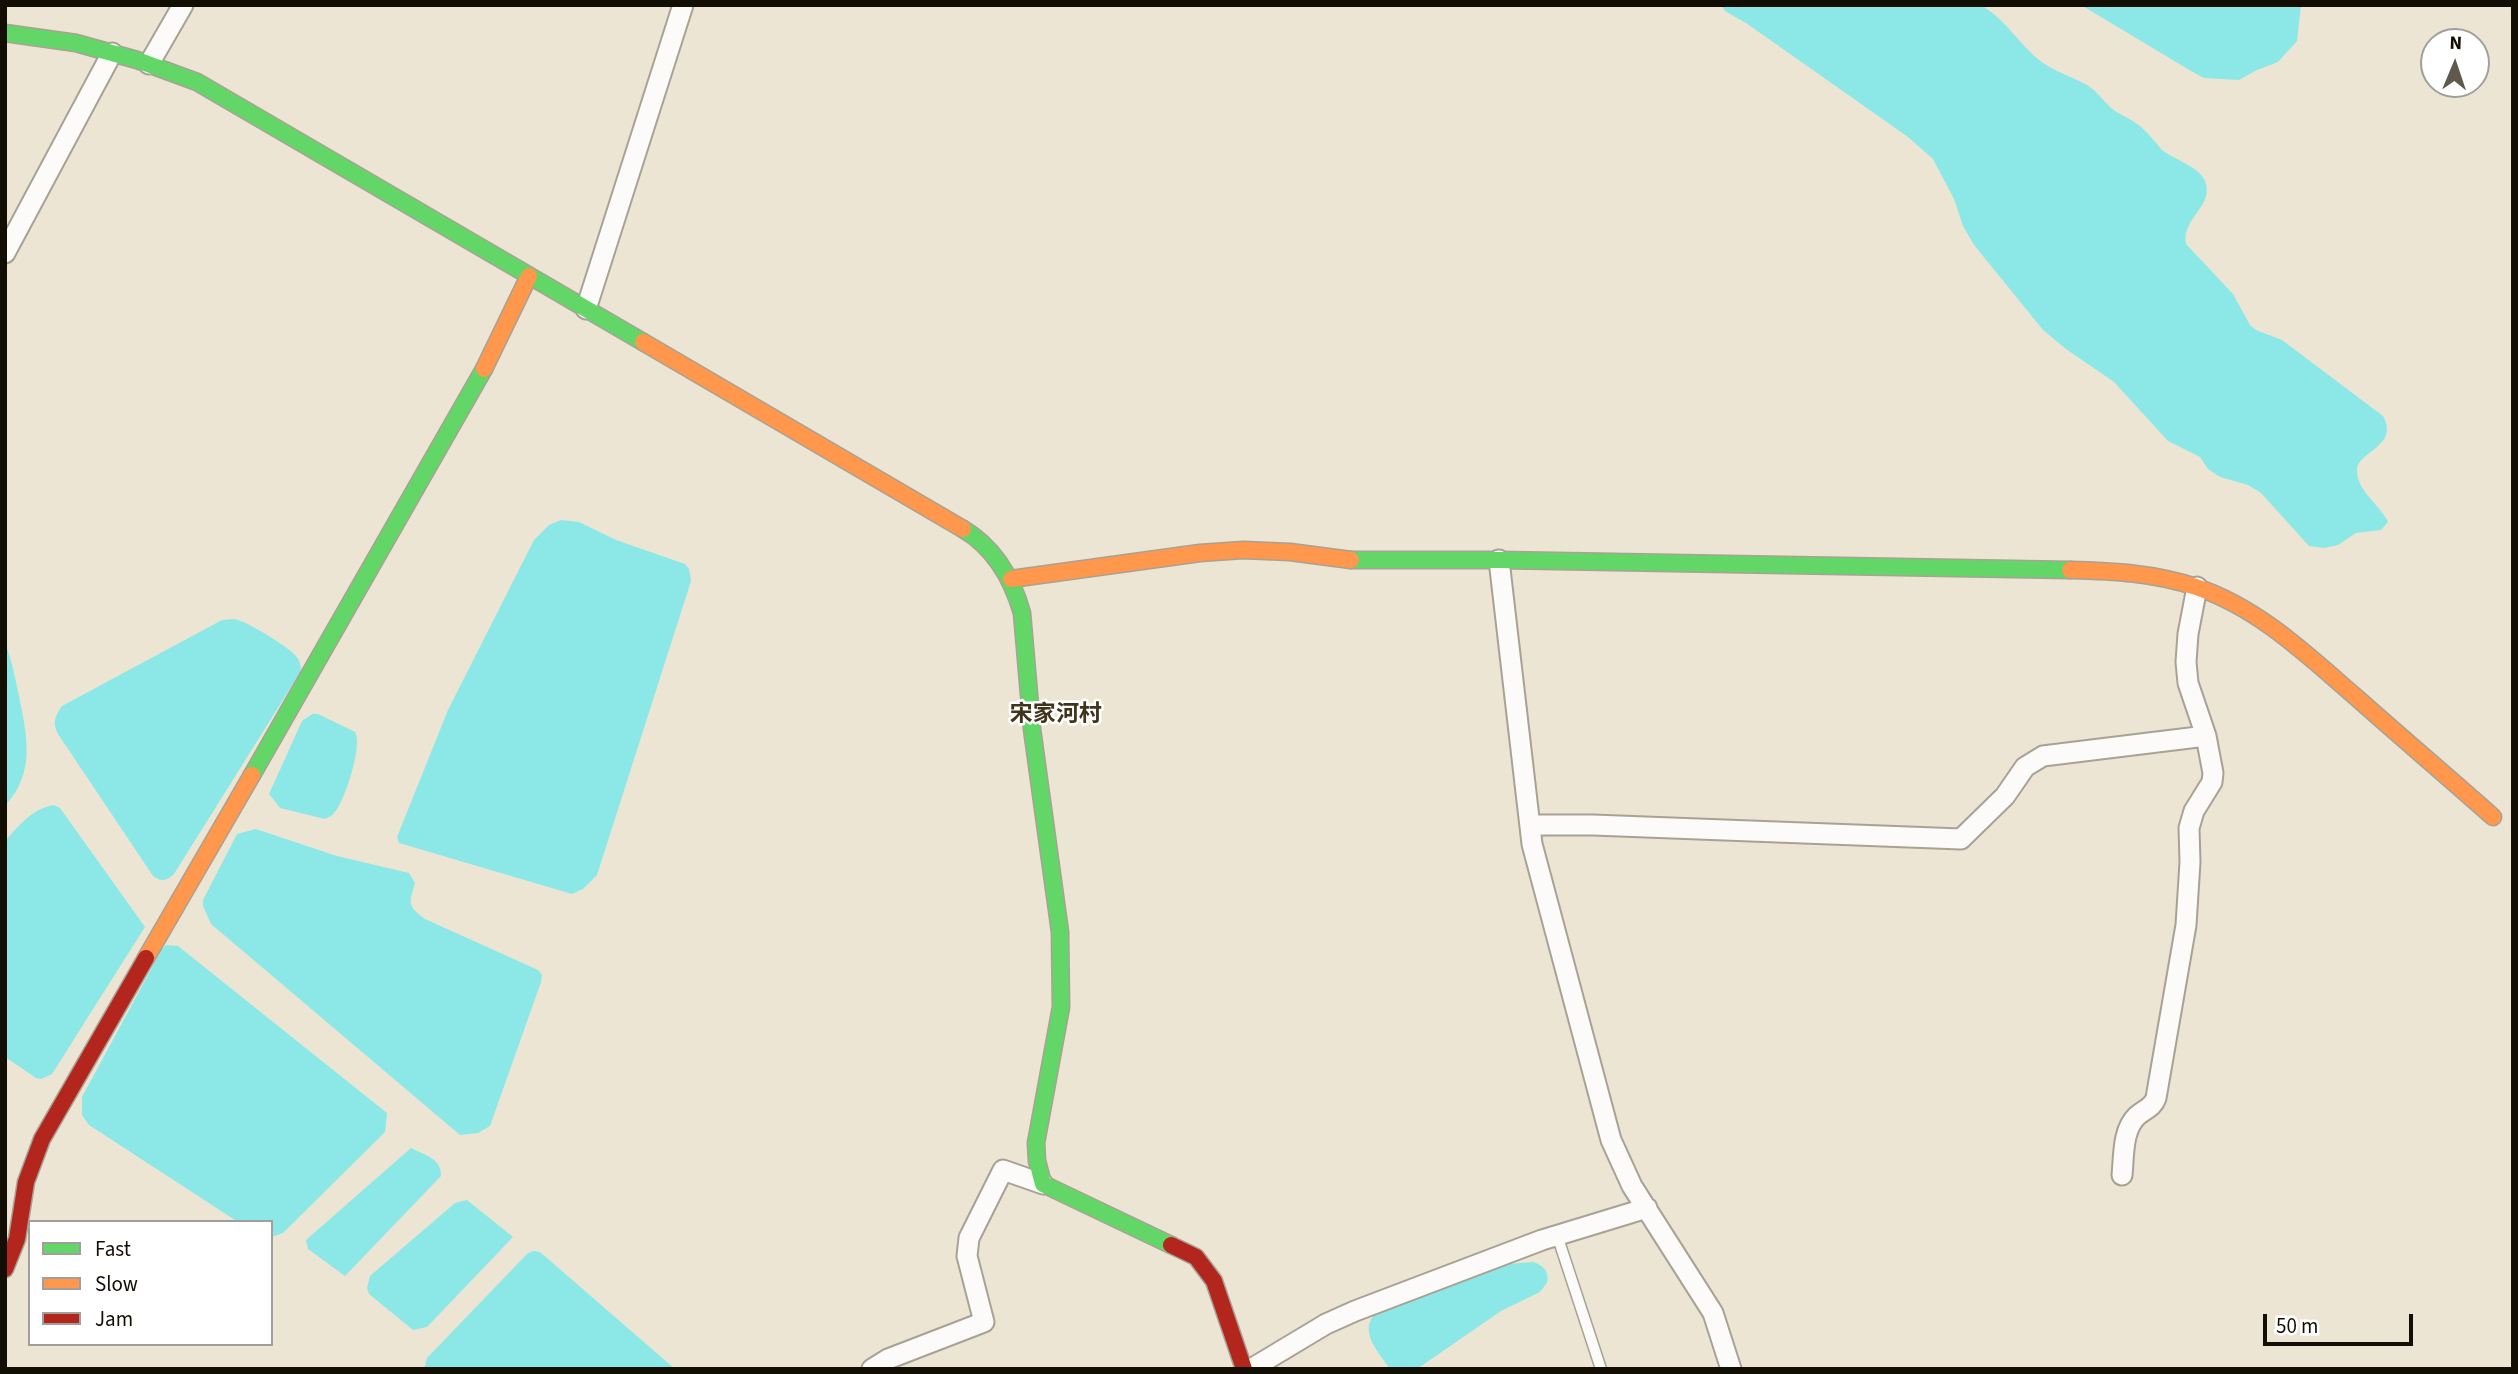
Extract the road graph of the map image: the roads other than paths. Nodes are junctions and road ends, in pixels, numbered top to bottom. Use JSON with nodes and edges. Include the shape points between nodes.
{"nodes":[{"id":1,"x":183,"y":5,"type":"edge"},
{"id":2,"x":683,"y":5,"type":"edge"},
{"id":3,"x":5,"y":33,"type":"edge"},
{"id":4,"x":111,"y":53,"type":"junction"},
{"id":5,"x":149,"y":64,"type":"junction"},
{"id":6,"x":5,"y":253,"type":"edge"},
{"id":7,"x":529,"y":276,"type":"junction"},
{"id":8,"x":586,"y":309,"type":"junction"},
{"id":9,"x":1499,"y":560,"type":"junction"},
{"id":10,"x":1011,"y":579,"type":"junction"},
{"id":11,"x":2197,"y":587,"type":"junction"},
{"id":12,"x":2206,"y":736,"type":"junction"},
{"id":13,"x":2493,"y":817,"type":"dead end"},
{"id":14,"x":1530,"y":825,"type":"junction"},
{"id":15,"x":2122,"y":1175,"type":"dead end"},
{"id":16,"x":1043,"y":1184,"type":"junction"},
{"id":17,"x":1647,"y":1208,"type":"junction"},
{"id":18,"x":1557,"y":1235,"type":"junction"},
{"id":19,"x":5,"y":1269,"type":"edge"},
{"id":20,"x":872,"y":1369,"type":"edge"},
{"id":21,"x":1244,"y":1369,"type":"edge"},
{"id":22,"x":1251,"y":1369,"type":"edge"},
{"id":23,"x":1601,"y":1369,"type":"edge"},
{"id":24,"x":1731,"y":1369,"type":"edge"}],
"edges":[{"from":1,"to":5,"type":"street"},
{"from":2,"to":8,"type":"street"},
{"from":3,"to":4,"type":"street"},
{"from":4,"to":5,"type":"street"},
{"from":4,"to":6,"type":"street"},
{"from":5,"to":7,"type":"street","via":[[197,82]]},
{"from":7,"to":8,"type":"street"},
{"from":7,"to":19,"type":"street","via":[[475,387],[42,1139],[26,1182],[17,1239]]},
{"from":8,"to":10,"type":"street","via":[[978,538]]},
{"from":9,"to":10,"type":"street","via":[[1341,560],[1242,550]]},
{"from":9,"to":11,"type":"street","via":[[2118,571]]},
{"from":9,"to":14,"type":"street"},
{"from":10,"to":16,"type":"street","via":[[1025,632],[1032,729],[1060,932],[1061,1007],[1036,1143]]},
{"from":11,"to":12,"type":"street","via":[[2186,662]]},
{"from":11,"to":13,"type":"street","via":[[2281,632]]},
{"from":12,"to":14,"type":"street","via":[[2043,756],[2025,766],[2005,796],[1961,839]]},
{"from":12,"to":15,"type":"street","via":[[2212,782],[2189,828],[2186,926],[2156,1098],[2129,1129]]},
{"from":14,"to":17,"type":"street","via":[[1611,1140]]},
{"from":16,"to":20,"type":"street","via":[[1003,1170],[972,1230],[968,1256],[984,1322]]},
{"from":16,"to":21,"type":"street","via":[[1196,1257],[1214,1281]]},
{"from":17,"to":18,"type":"street"},
{"from":17,"to":24,"type":"street","via":[[1713,1313]]},
{"from":18,"to":22,"type":"street","via":[[1354,1311]]},
{"from":18,"to":23,"type":"lane"}]}
